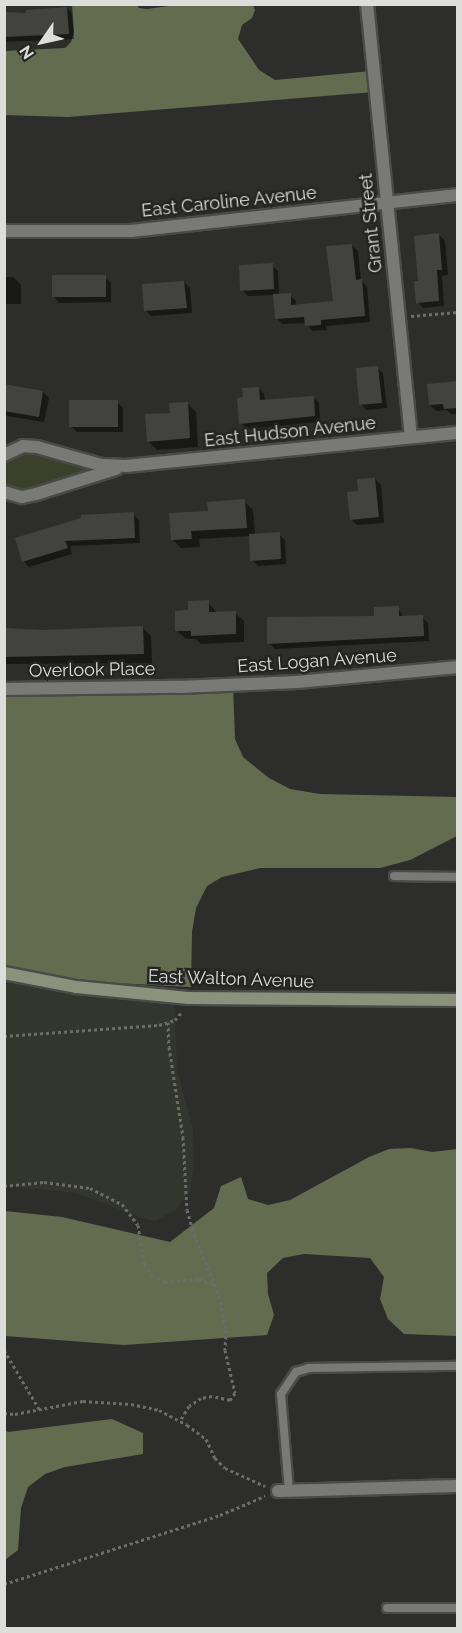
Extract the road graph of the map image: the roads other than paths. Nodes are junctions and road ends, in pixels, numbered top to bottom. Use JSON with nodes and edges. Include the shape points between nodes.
{"nodes":[{"id":1,"x":367,"y":4,"type":"edge"},
{"id":2,"x":458,"y":195,"type":"edge"},
{"id":3,"x":387,"y":203,"type":"junction"},
{"id":4,"x":4,"y":231,"type":"edge"},
{"id":5,"x":458,"y":433,"type":"edge"},
{"id":6,"x":411,"y":437,"type":"junction"},
{"id":7,"x":4,"y":455,"type":"edge"},
{"id":8,"x":126,"y":466,"type":"junction"},
{"id":9,"x":4,"y":492,"type":"edge"},
{"id":10,"x":458,"y":667,"type":"edge"},
{"id":11,"x":179,"y":687,"type":"joint"},
{"id":12,"x":4,"y":688,"type":"edge"},
{"id":13,"x":394,"y":876,"type":"dead end"},
{"id":14,"x":458,"y":877,"type":"edge"},
{"id":15,"x":4,"y":974,"type":"edge"},
{"id":16,"x":458,"y":1000,"type":"edge"},
{"id":17,"x":458,"y":1366,"type":"edge"},
{"id":18,"x":458,"y":1486,"type":"edge"},
{"id":19,"x":284,"y":1491,"type":"joint"},
{"id":20,"x":387,"y":1608,"type":"dead end"},
{"id":21,"x":458,"y":1608,"type":"edge"}],
"edges":[{"from":1,"to":3,"type":"street","name":"Grant Street"},
{"from":2,"to":3,"type":"street","name":"East Caroline Avenue"},
{"from":3,"to":4,"type":"street","name":"East Caroline Avenue","via":[[131,231]]},
{"from":3,"to":6,"type":"street","name":"Grant Street"},
{"from":5,"to":6,"type":"street","name":"East Hudson Avenue"},
{"from":6,"to":8,"type":"street","name":"East Hudson Avenue"},
{"from":7,"to":8,"type":"street","name":"East Hudson Avenue","via":[[23,446],[37,447],[101,465]]},
{"from":8,"to":9,"type":"street","name":"East Hudson Avenue","via":[[22,497]]},
{"from":10,"to":11,"type":"street","name":"East Logan Avenue","via":[[297,682]]},
{"from":11,"to":12,"type":"street","name":"Overlook Place"},
{"from":13,"to":14,"type":"lane"},
{"from":15,"to":16,"type":"main road","name":"East Walton Avenue","via":[[76,987],[188,998]]},
{"from":17,"to":19,"type":"lane","via":[[319,1367],[296,1372],[281,1394]]},
{"from":18,"to":19,"type":"street"},
{"from":20,"to":21,"type":"lane"}]}
